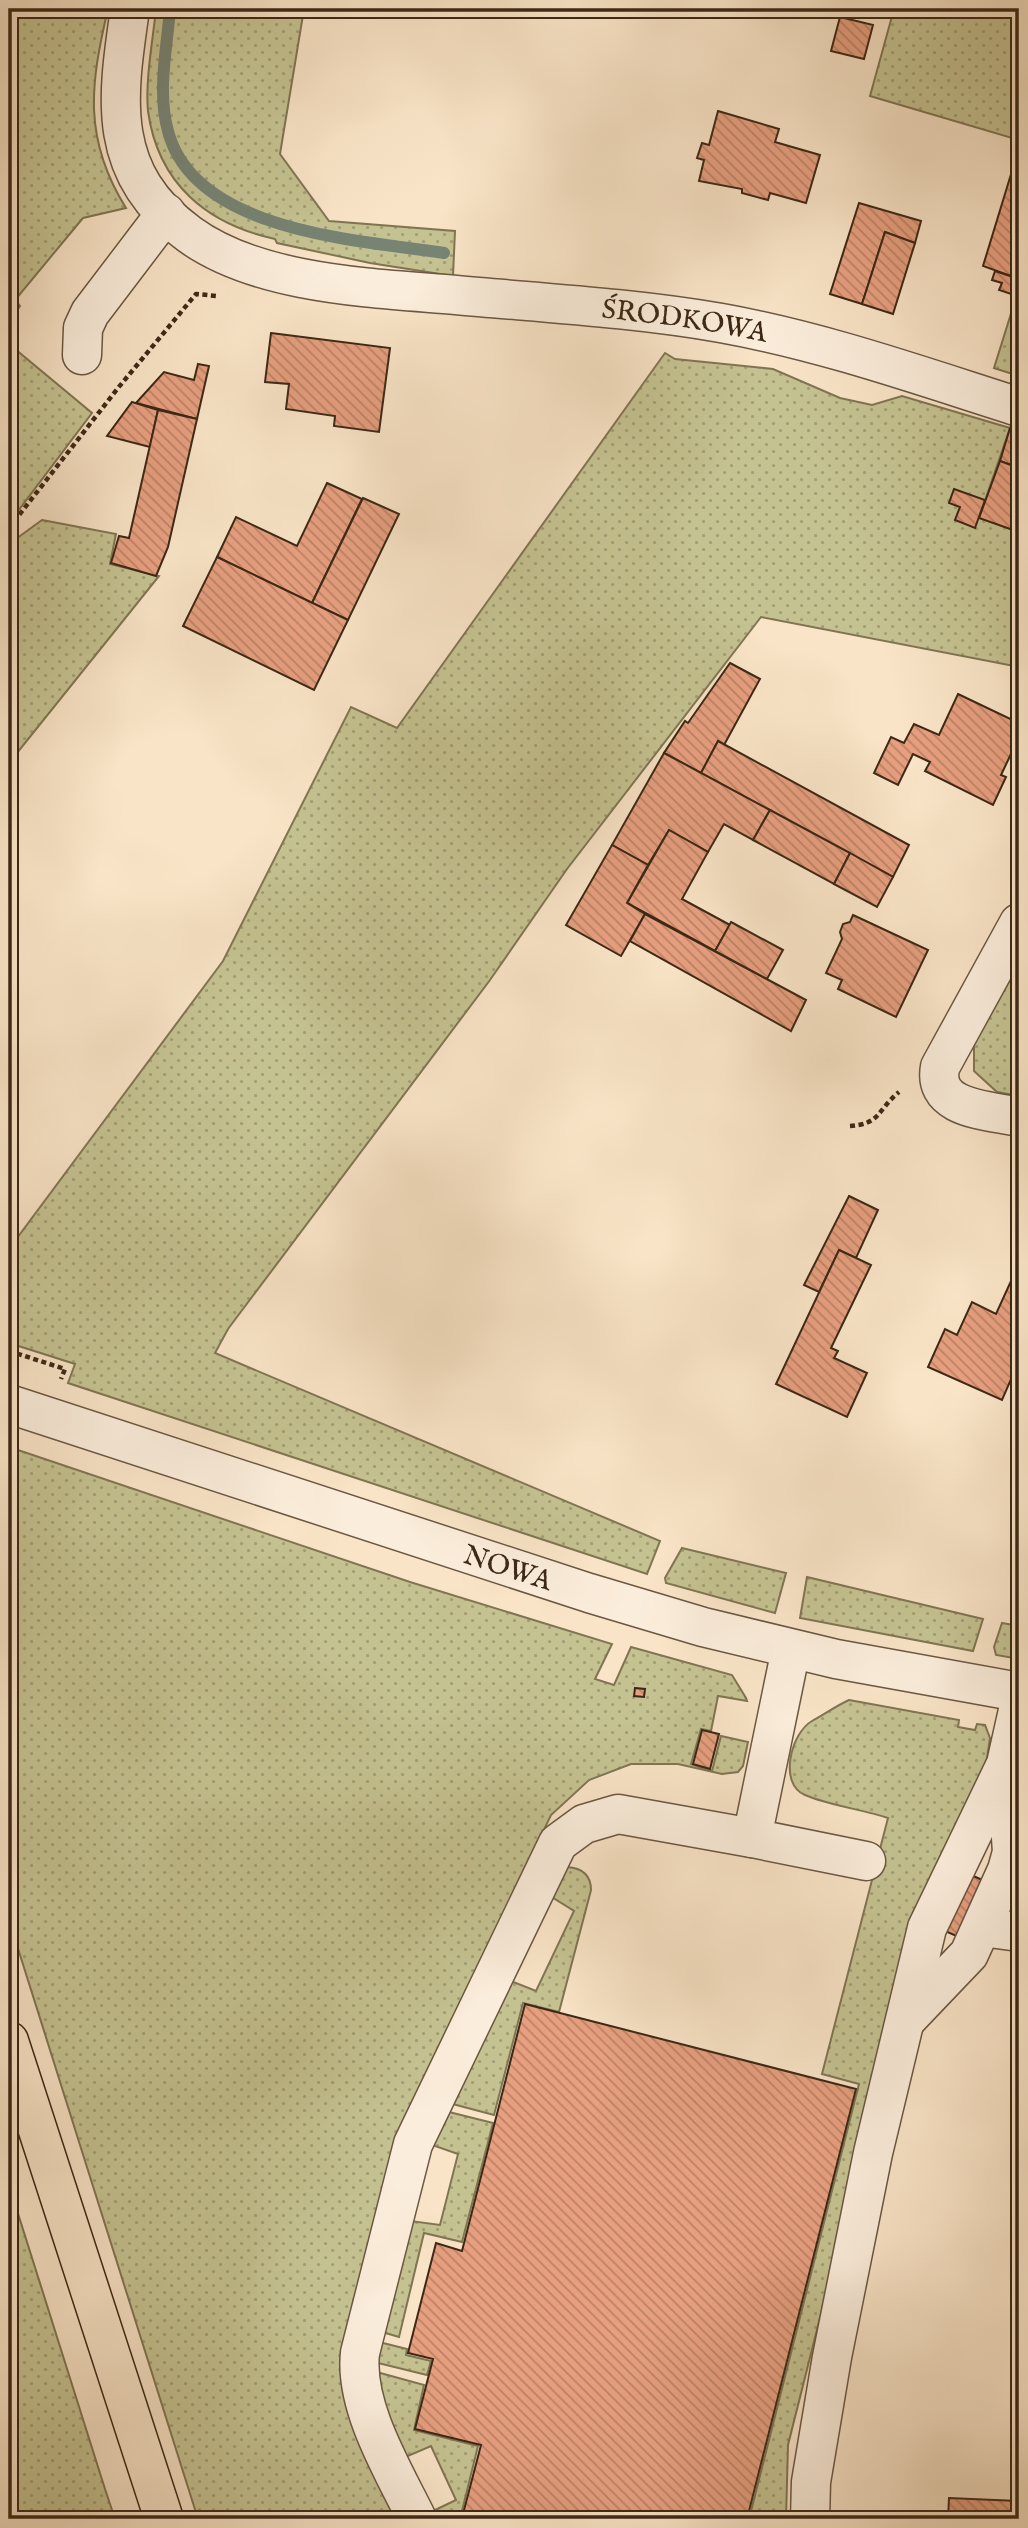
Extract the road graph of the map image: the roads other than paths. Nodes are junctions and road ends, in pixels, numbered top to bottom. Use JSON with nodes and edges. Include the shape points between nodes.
{"nodes":[{"id":1,"x":130,"y":9,"type":"edge"},
{"id":2,"x":166,"y":213,"type":"junction"},
{"id":3,"x":82,"y":355,"type":"dead end"},
{"id":4,"x":1019,"y":407,"type":"edge"},
{"id":5,"x":1019,"y":923,"type":"edge"},
{"id":6,"x":1019,"y":1117,"type":"edge"},
{"id":7,"x":9,"y":1404,"type":"edge"},
{"id":8,"x":791,"y":1649,"type":"junction"},
{"id":9,"x":1019,"y":1692,"type":"edge"},
{"id":10,"x":1019,"y":1706,"type":"edge"},
{"id":11,"x":1006,"y":1763,"type":"junction"},
{"id":12,"x":752,"y":1838,"type":"junction"},
{"id":13,"x":866,"y":1861,"type":"dead end"},
{"id":14,"x":982,"y":1927,"type":"junction"},
{"id":15,"x":1019,"y":1932,"type":"edge"},
{"id":16,"x":905,"y":2020,"type":"junction"},
{"id":17,"x":9,"y":2041,"type":"edge"},
{"id":18,"x":136,"y":2438,"type":"junction"},
{"id":19,"x":155,"y":2519,"type":"edge"},
{"id":20,"x":164,"y":2519,"type":"edge"},
{"id":21,"x":417,"y":2519,"type":"edge"},
{"id":22,"x":810,"y":2519,"type":"edge"}],
"edges":[{"from":1,"to":2,"type":"street","name":"ŚRODKOWA","via":[[118,105],[122,139],[135,171]]},
{"from":2,"to":3,"type":"street","via":[[90,313],[83,328]]},
{"from":2,"to":4,"type":"street","name":"ŚRODKOWA","via":[[221,253],[264,268],[340,284],[720,323],[831,349]]},
{"from":5,"to":6,"type":"street","via":[[938,1078],[941,1091],[950,1100]]},
{"from":7,"to":8,"type":"street","name":"NOWA","via":[[639,1609]]},
{"from":8,"to":9,"type":"street","name":"NOWA"},
{"from":8,"to":12,"type":"street"},
{"from":10,"to":11,"type":"street"},
{"from":11,"to":14,"type":"street","via":[[1012,1852]]},
{"from":11,"to":16,"type":"street","via":[[928,1928]]},
{"from":12,"to":13,"type":"street"},
{"from":12,"to":21,"type":"street","via":[[618,1814],[584,1824],[558,1843],[413,2144],[360,2353],[360,2384],[366,2405]]},
{"from":14,"to":15,"type":"street"},
{"from":14,"to":16,"type":"street","via":[[969,1954]]},
{"from":16,"to":22,"type":"street","via":[[832,2357],[811,2482]]},
{"from":17,"to":18,"type":"highway"},
{"from":18,"to":19,"type":"highway"},
{"from":18,"to":20,"type":"highway"}]}
